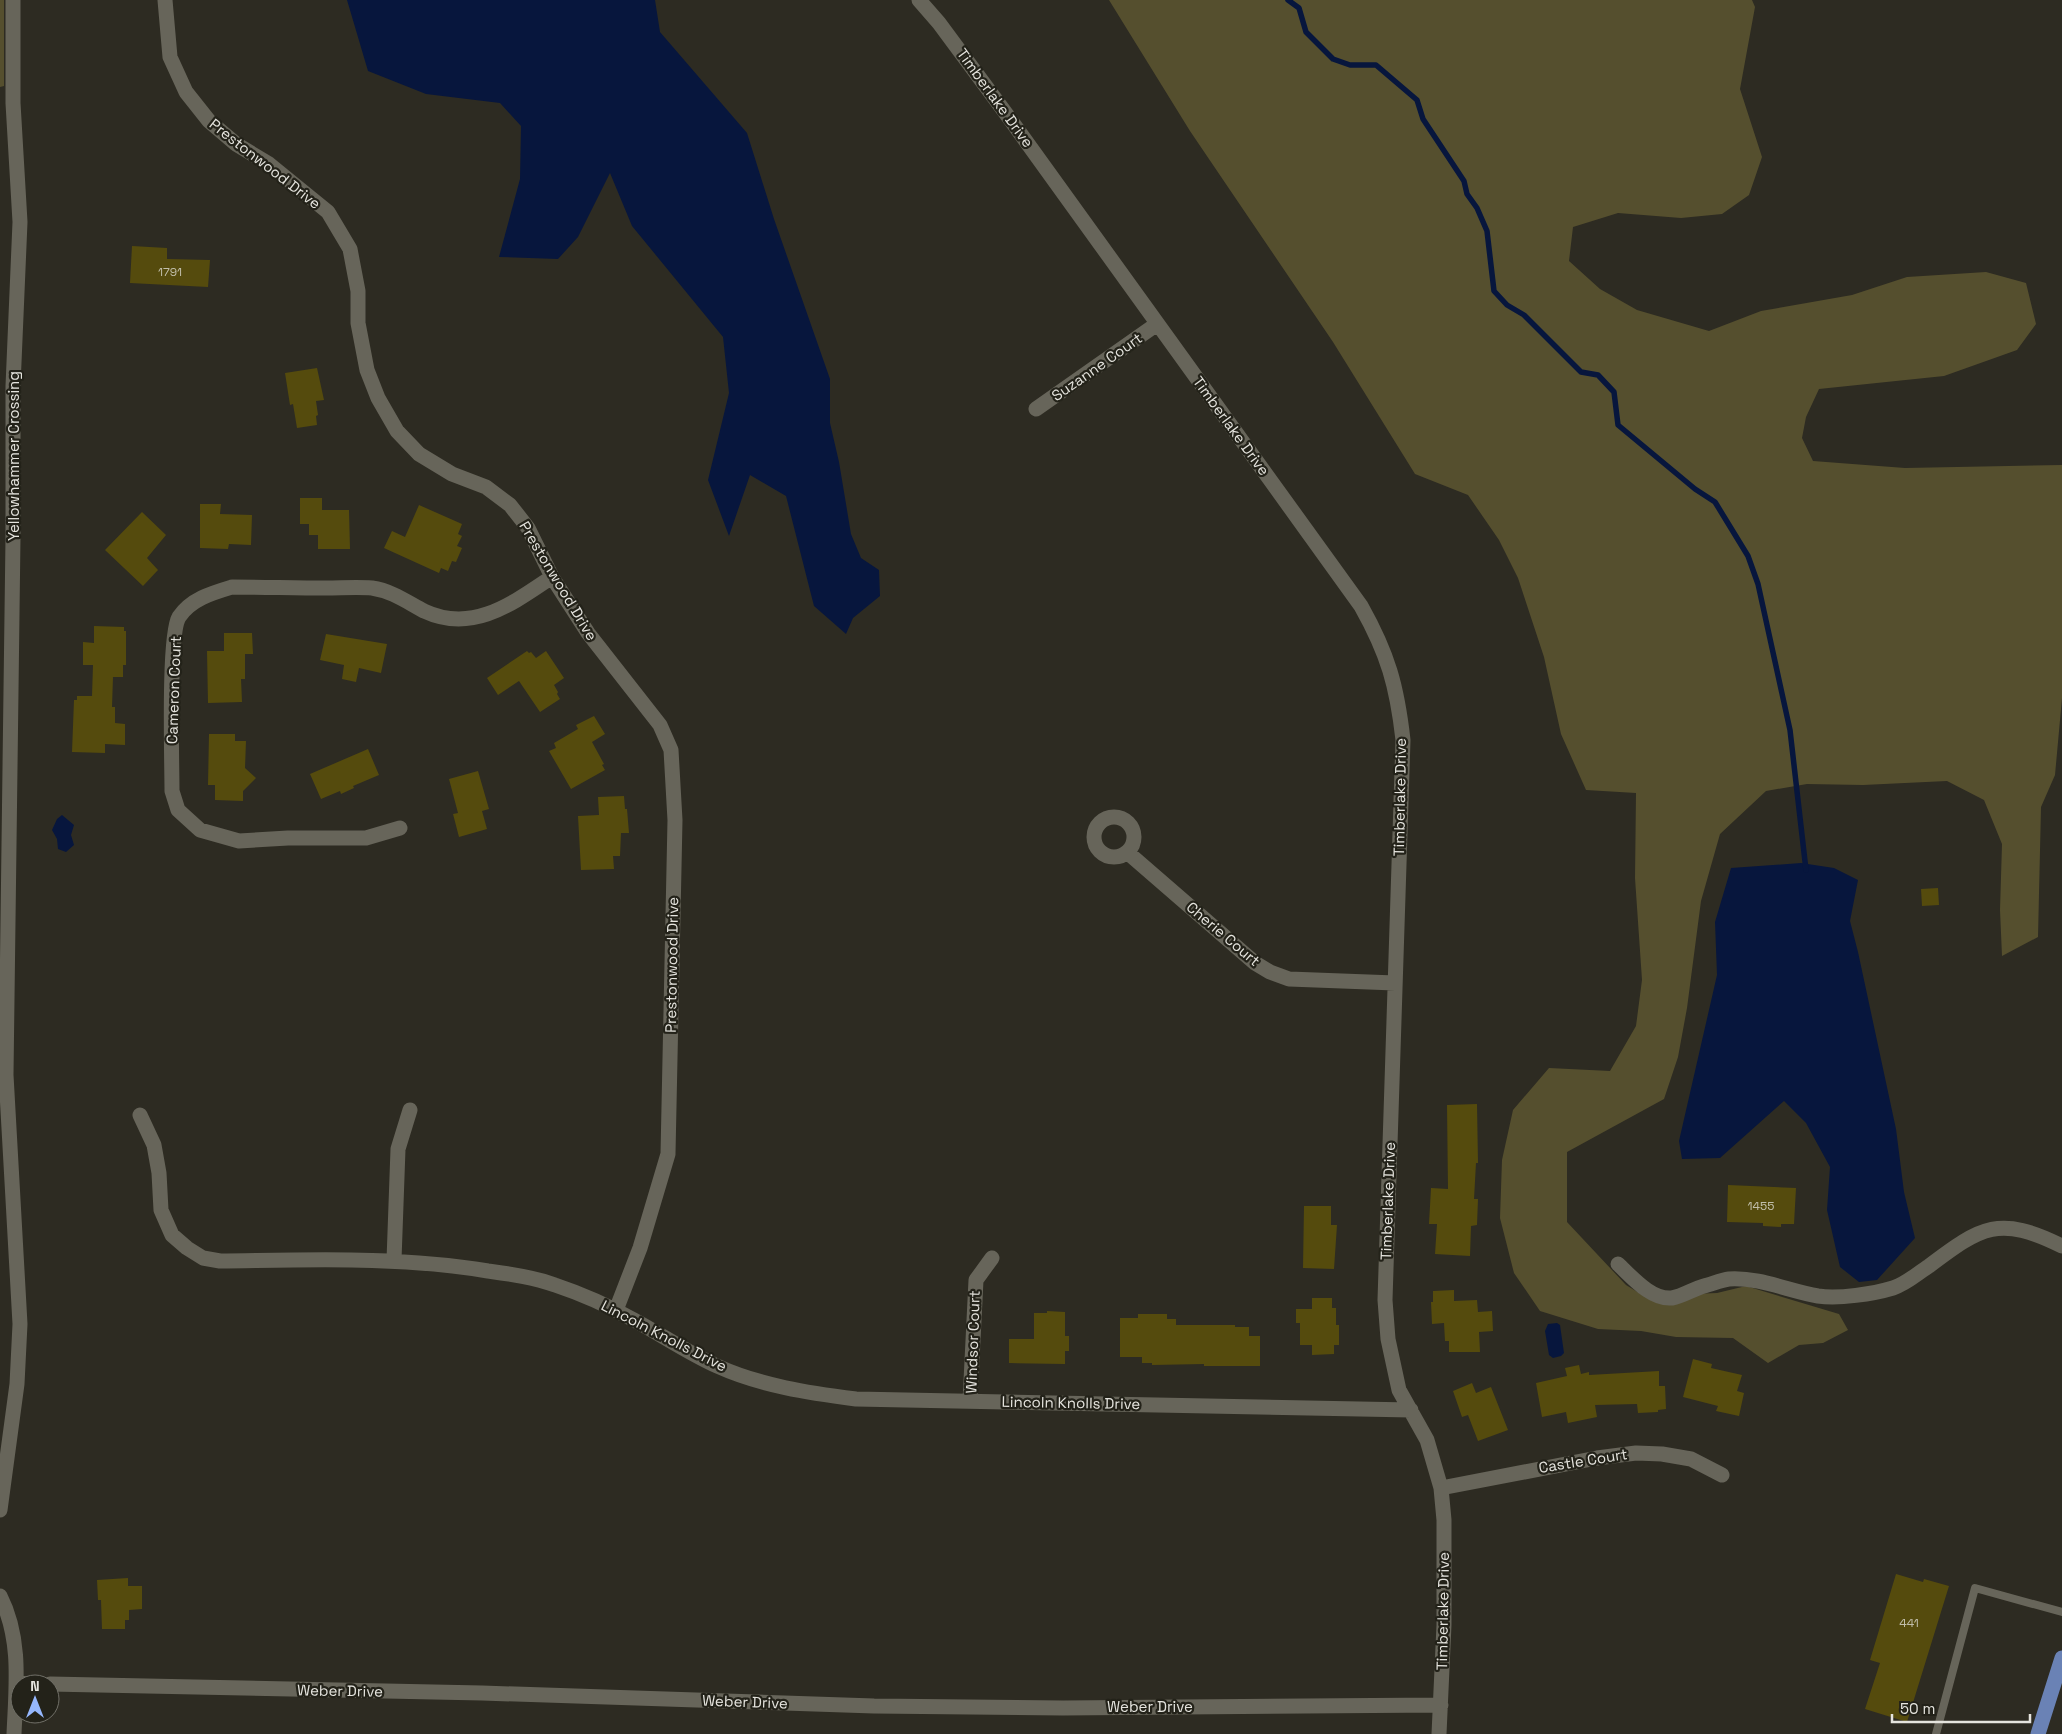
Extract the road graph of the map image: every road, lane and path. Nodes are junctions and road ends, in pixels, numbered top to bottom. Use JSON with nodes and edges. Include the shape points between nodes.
{"nodes":[{"id":1,"x":13,"y":0,"type":"edge"},
{"id":2,"x":165,"y":0,"type":"edge"},
{"id":3,"x":919,"y":0,"type":"edge"},
{"id":4,"x":1157,"y":324,"type":"junction"},
{"id":5,"x":1036,"y":409,"type":"dead end"},
{"id":6,"x":552,"y":576,"type":"junction"},
{"id":7,"x":400,"y":828,"type":"dead end"},
{"id":8,"x":1127,"y":852,"type":"dead end"},
{"id":9,"x":1394,"y":983,"type":"junction"},
{"id":10,"x":410,"y":1110,"type":"dead end"},
{"id":11,"x":140,"y":1115,"type":"dead end"},
{"id":12,"x":2062,"y":1246,"type":"edge"},
{"id":13,"x":992,"y":1258,"type":"dead end"},
{"id":14,"x":394,"y":1260,"type":"junction"},
{"id":15,"x":1618,"y":1264,"type":"dead end"},
{"id":16,"x":616,"y":1310,"type":"junction"},
{"id":17,"x":970,"y":1402,"type":"junction"},
{"id":18,"x":1411,"y":1410,"type":"junction"},
{"id":19,"x":1722,"y":1475,"type":"dead end"},
{"id":20,"x":1441,"y":1488,"type":"junction"},
{"id":21,"x":0,"y":1510,"type":"edge"},
{"id":22,"x":0,"y":1596,"type":"edge"},
{"id":23,"x":2062,"y":1612,"type":"edge"},
{"id":24,"x":2062,"y":1658,"type":"edge"},
{"id":25,"x":16,"y":1674,"type":"edge"},
{"id":26,"x":60,"y":1684,"type":"edge"},
{"id":27,"x":1441,"y":1705,"type":"junction"},
{"id":28,"x":1439,"y":1734,"type":"edge"},
{"id":29,"x":1936,"y":1734,"type":"edge"},
{"id":30,"x":2038,"y":1734,"type":"edge"}],
"edges":[{"from":1,"to":21,"type":"street","name":"Yellowhammer Crossing","via":[[13,103],[20,222],[13,386],[6,1075],[20,1324],[17,1384]]},
{"from":2,"to":6,"type":"street","name":"Prestonwood Drive","via":[[170,57],[186,92],[215,127],[328,212],[350,249],[367,370],[396,431],[420,454],[452,474],[486,487],[510,505],[528,528]]},
{"from":3,"to":4,"type":"street","name":"Timberlake Drive","via":[[1004,111]]},
{"from":4,"to":5,"type":"street","name":"Suzanne Court"},
{"from":4,"to":9,"type":"street","name":"Timberlake Drive","via":[[1361,606],[1389,664],[1399,701],[1403,740]]},
{"from":6,"to":7,"type":"street","name":"Cameron Court","via":[[517,600],[491,613],[469,619],[446,619],[373,588],[232,587],[209,593],[190,605],[178,619],[173,646],[172,781],[178,810],[200,830],[239,841],[366,838]]},
{"from":6,"to":16,"type":"street","name":"Prestonwood Drive","via":[[588,633],[660,725],[671,750],[676,820],[668,1154],[640,1248]]},
{"from":8,"to":9,"type":"street","name":"Cherie Court","via":[[1255,963],[1270,972],[1289,979]]},
{"from":9,"to":18,"type":"street","name":"Timberlake Drive","via":[[1385,1300],[1388,1339],[1399,1390]]},
{"from":10,"to":14,"type":"street","via":[[398,1149]]},
{"from":11,"to":14,"type":"street","name":"Lincoln Knolls Drive","via":[[154,1145],[161,1210],[172,1234],[203,1258],[220,1261]]},
{"from":12,"to":15,"type":"street","via":[[2024,1229],[1992,1229],[1958,1243],[1895,1287],[1840,1296],[1820,1296],[1752,1280],[1728,1279],[1670,1298],[1644,1288]]},
{"from":13,"to":17,"type":"street","name":"Windsor Court","via":[[976,1280]]},
{"from":14,"to":16,"type":"street","name":"Lincoln Knolls Drive","via":[[455,1265],[524,1277],[582,1295]]},
{"from":16,"to":17,"type":"street","name":"Lincoln Knolls Drive","via":[[679,1348],[718,1367],[763,1382],[856,1399]]},
{"from":17,"to":18,"type":"street","name":"Lincoln Knolls Drive"},
{"from":18,"to":20,"type":"street","name":"Timberlake Drive","via":[[1426,1440]]},
{"from":19,"to":20,"type":"street","name":"Castle Court","via":[[1691,1459],[1636,1453]]},
{"from":20,"to":27,"type":"street","name":"Timberlake Drive","via":[[1444,1625]]},
{"from":22,"to":25,"type":"street","via":[[13,1632]]},
{"from":23,"to":29,"type":"lane","via":[[1975,1588]]},
{"from":24,"to":30,"type":"main road"},
{"from":26,"to":27,"type":"street","name":"Weber Drive","via":[[874,1706]]},
{"from":27,"to":28,"type":"street","name":"Timberlake Drive"}]}
